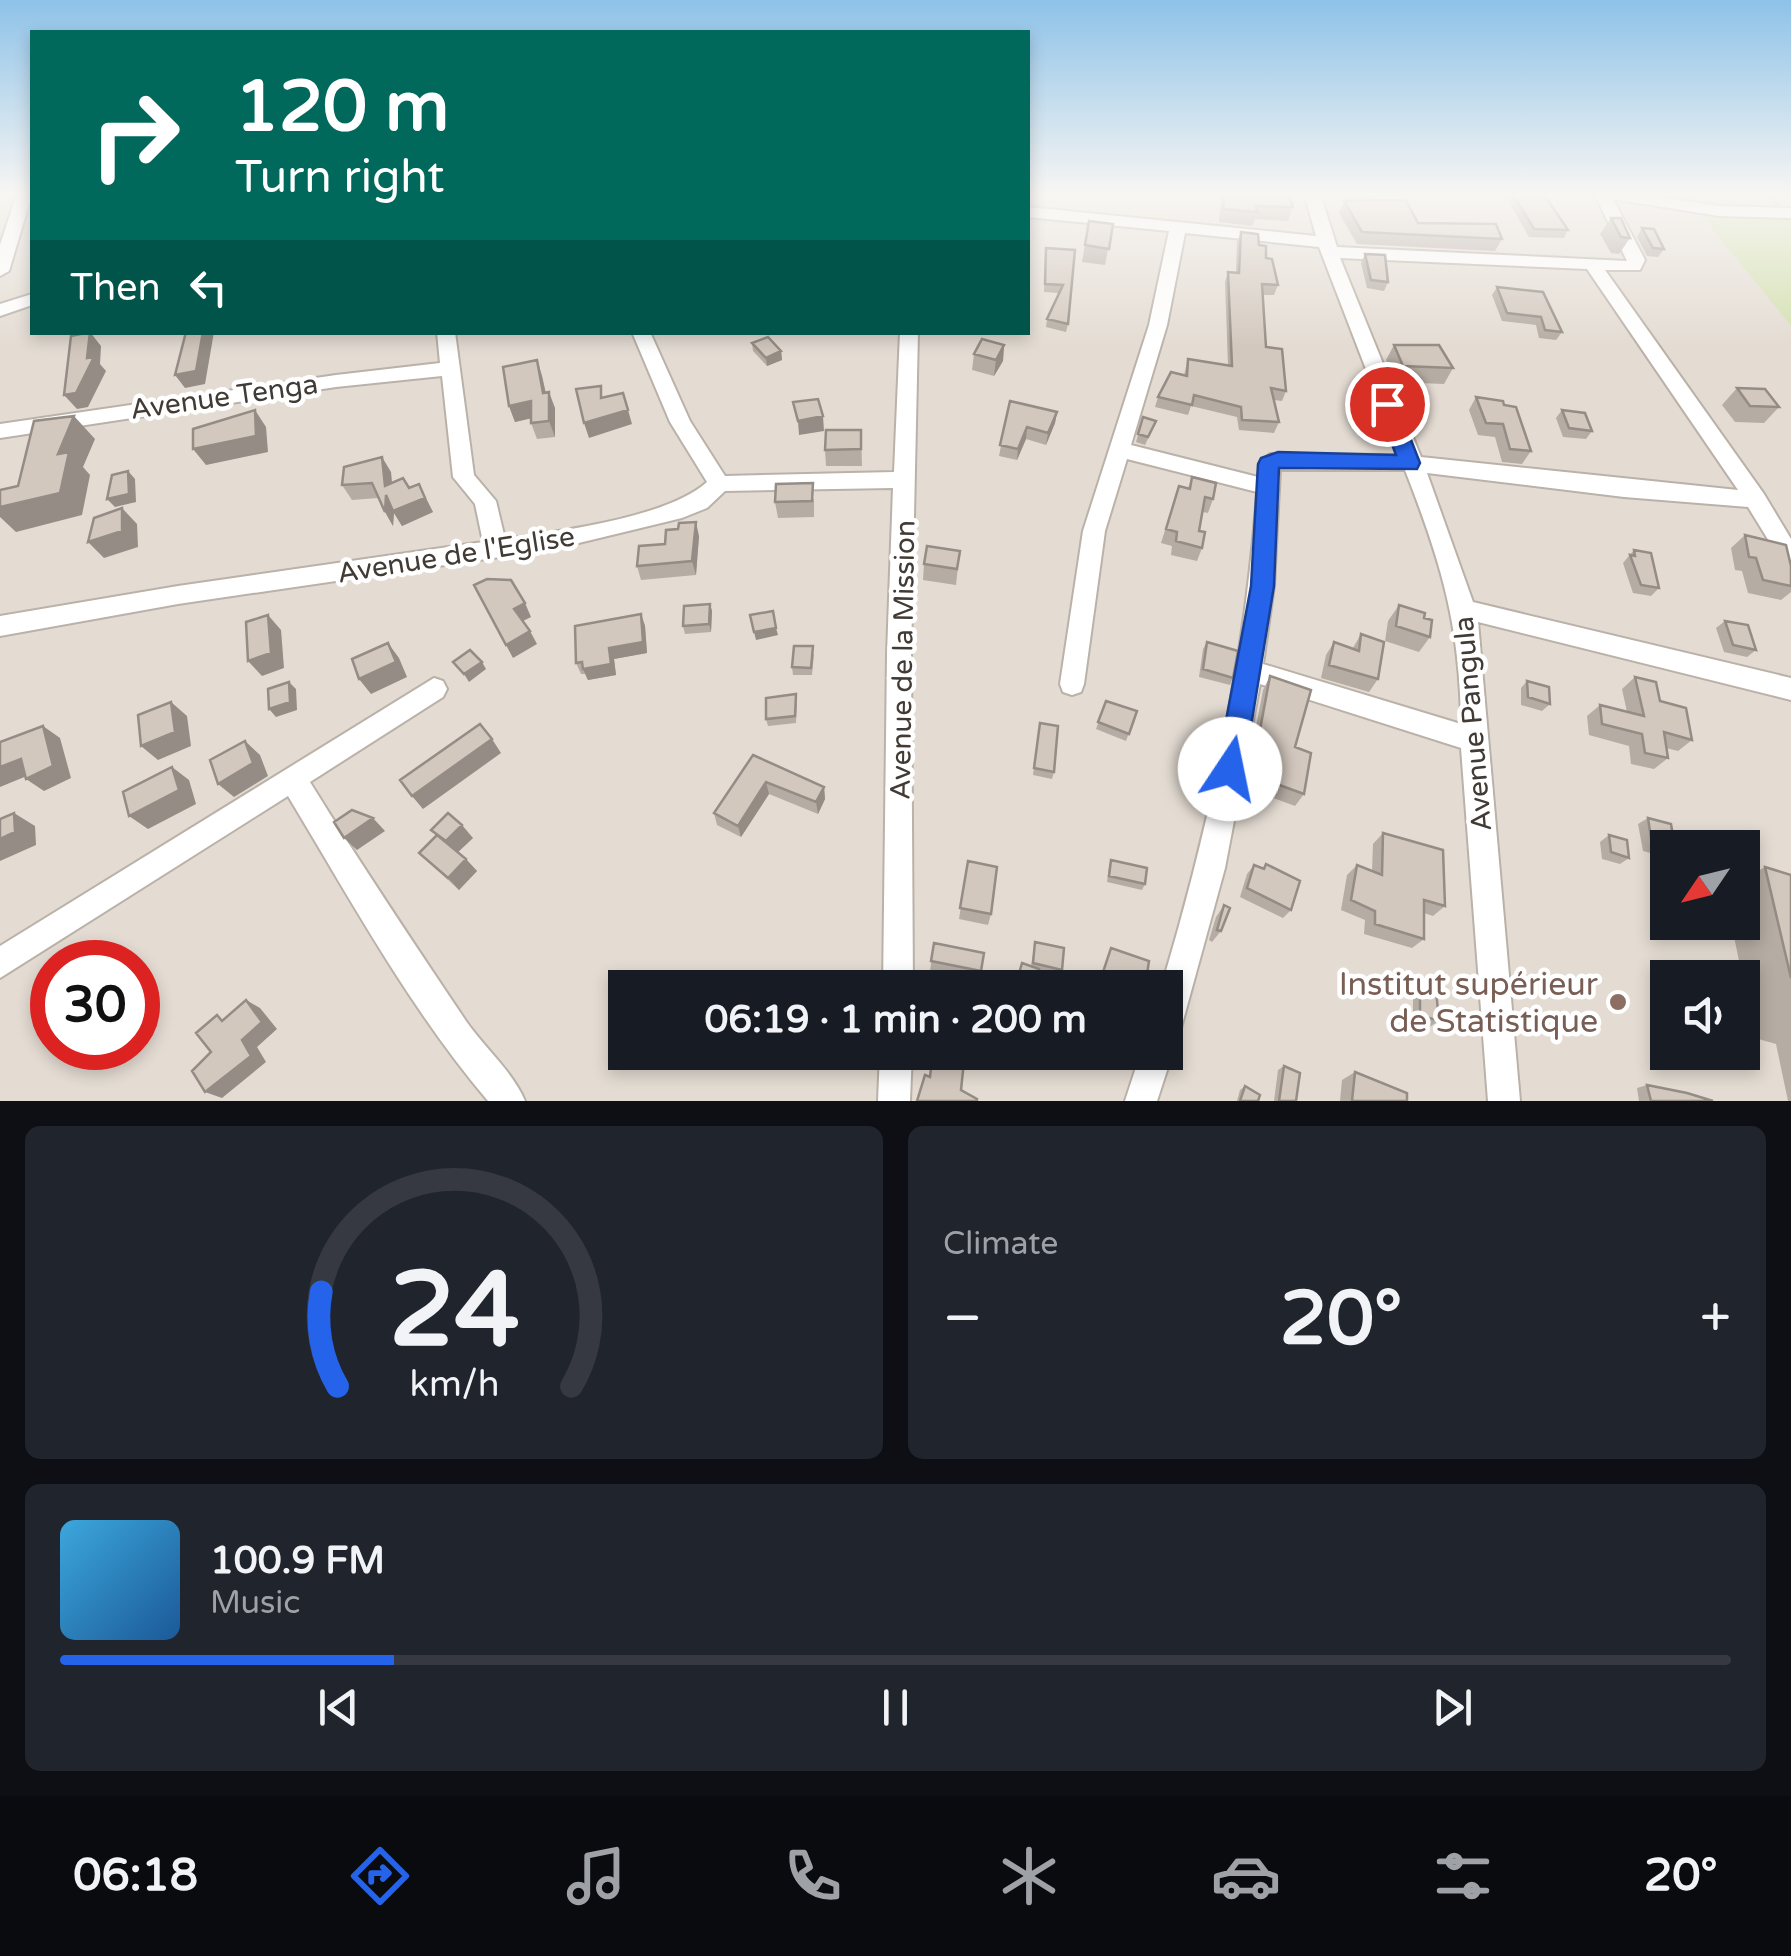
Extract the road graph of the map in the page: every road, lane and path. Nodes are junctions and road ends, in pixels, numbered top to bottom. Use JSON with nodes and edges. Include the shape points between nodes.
{"nodes":[{"id":1,"x":9,"y":244,"type":"edge"},
{"id":2,"x":1175,"y":244,"type":"edge"},
{"id":3,"x":1304,"y":244,"type":"edge"},
{"id":4,"x":1628,"y":244,"type":"edge"},
{"id":5,"x":1326,"y":247,"type":"junction"},
{"id":6,"x":1592,"y":263,"type":"junction"},
{"id":7,"x":0,"y":271,"type":"edge"},
{"id":8,"x":30,"y":300,"type":"edge"},
{"id":9,"x":0,"y":310,"type":"edge"},
{"id":10,"x":446,"y":335,"type":"edge"},
{"id":11,"x":642,"y":335,"type":"edge"},
{"id":12,"x":909,"y":335,"type":"edge"},
{"id":13,"x":448,"y":369,"type":"junction"},
{"id":14,"x":0,"y":431,"type":"edge"},
{"id":15,"x":1116,"y":449,"type":"junction"},
{"id":16,"x":1410,"y":463,"type":"junction"},
{"id":17,"x":905,"y":480,"type":"junction"},
{"id":18,"x":719,"y":484,"type":"junction"},
{"id":19,"x":1269,"y":487,"type":"junction"},
{"id":20,"x":1756,"y":500,"type":"junction"},
{"id":21,"x":496,"y":549,"type":"junction"},
{"id":22,"x":1791,"y":558,"type":"edge"},
{"id":23,"x":1464,"y":609,"type":"junction"},
{"id":24,"x":0,"y":626,"type":"edge"},
{"id":25,"x":1250,"y":670,"type":"junction"},
{"id":26,"x":1072,"y":684,"type":"dead end"},
{"id":27,"x":434,"y":689,"type":"dead end"},
{"id":28,"x":1791,"y":689,"type":"edge"},
{"id":29,"x":1474,"y":740,"type":"junction"},
{"id":30,"x":293,"y":779,"type":"junction"},
{"id":31,"x":0,"y":963,"type":"edge"},
{"id":32,"x":898,"y":970,"type":"edge"},
{"id":33,"x":1181,"y":970,"type":"edge"},
{"id":34,"x":895,"y":1070,"type":"edge"},
{"id":35,"x":1151,"y":1070,"type":"edge"},
{"id":36,"x":509,"y":1101,"type":"edge"},
{"id":37,"x":894,"y":1101,"type":"edge"},
{"id":38,"x":1141,"y":1101,"type":"edge"},
{"id":39,"x":1504,"y":1101,"type":"edge"}],
"edges":[{"from":1,"to":7,"type":"street"},
{"from":2,"to":15,"type":"street","via":[[1158,324]]},
{"from":3,"to":5,"type":"street"},
{"from":4,"to":6,"type":"street","via":[[1637,263]]},
{"from":5,"to":6,"type":"street"},
{"from":5,"to":16,"type":"street","name":"Avenue Pangula"},
{"from":6,"to":20,"type":"street"},
{"from":8,"to":9,"type":"street"},
{"from":10,"to":13,"type":"street"},
{"from":11,"to":18,"type":"street","via":[[680,422]]},
{"from":12,"to":17,"type":"street","name":"Avenue de la Mission"},
{"from":13,"to":14,"type":"street","name":"Avenue Tenga"},
{"from":13,"to":21,"type":"street","via":[[464,477],[485,500]]},
{"from":15,"to":19,"type":"street"},
{"from":15,"to":26,"type":"street","via":[[1094,531]]},
{"from":16,"to":19,"type":"street","via":[[1273,460]]},
{"from":16,"to":20,"type":"street"},
{"from":16,"to":23,"type":"street","name":"Avenue Pangula"},
{"from":17,"to":18,"type":"street","name":"Avenue de l'Eglise"},
{"from":17,"to":32,"type":"street","name":"Avenue de la Mission"},
{"from":18,"to":21,"type":"street","name":"Avenue de l'Eglise","via":[[674,512]]},
{"from":19,"to":25,"type":"street"},
{"from":20,"to":22,"type":"street"},
{"from":21,"to":24,"type":"street","name":"Avenue de l'Eglise"},
{"from":23,"to":28,"type":"street"},
{"from":23,"to":29,"type":"street","name":"Avenue Pangula"},
{"from":25,"to":29,"type":"street"},
{"from":25,"to":33,"type":"street","via":[[1210,868]]},
{"from":27,"to":30,"type":"street"},
{"from":29,"to":39,"type":"street","name":"Avenue Pangula"},
{"from":30,"to":31,"type":"street"},
{"from":30,"to":36,"type":"street","via":[[473,1059]]},
{"from":34,"to":37,"type":"street"},
{"from":35,"to":38,"type":"street"}]}
